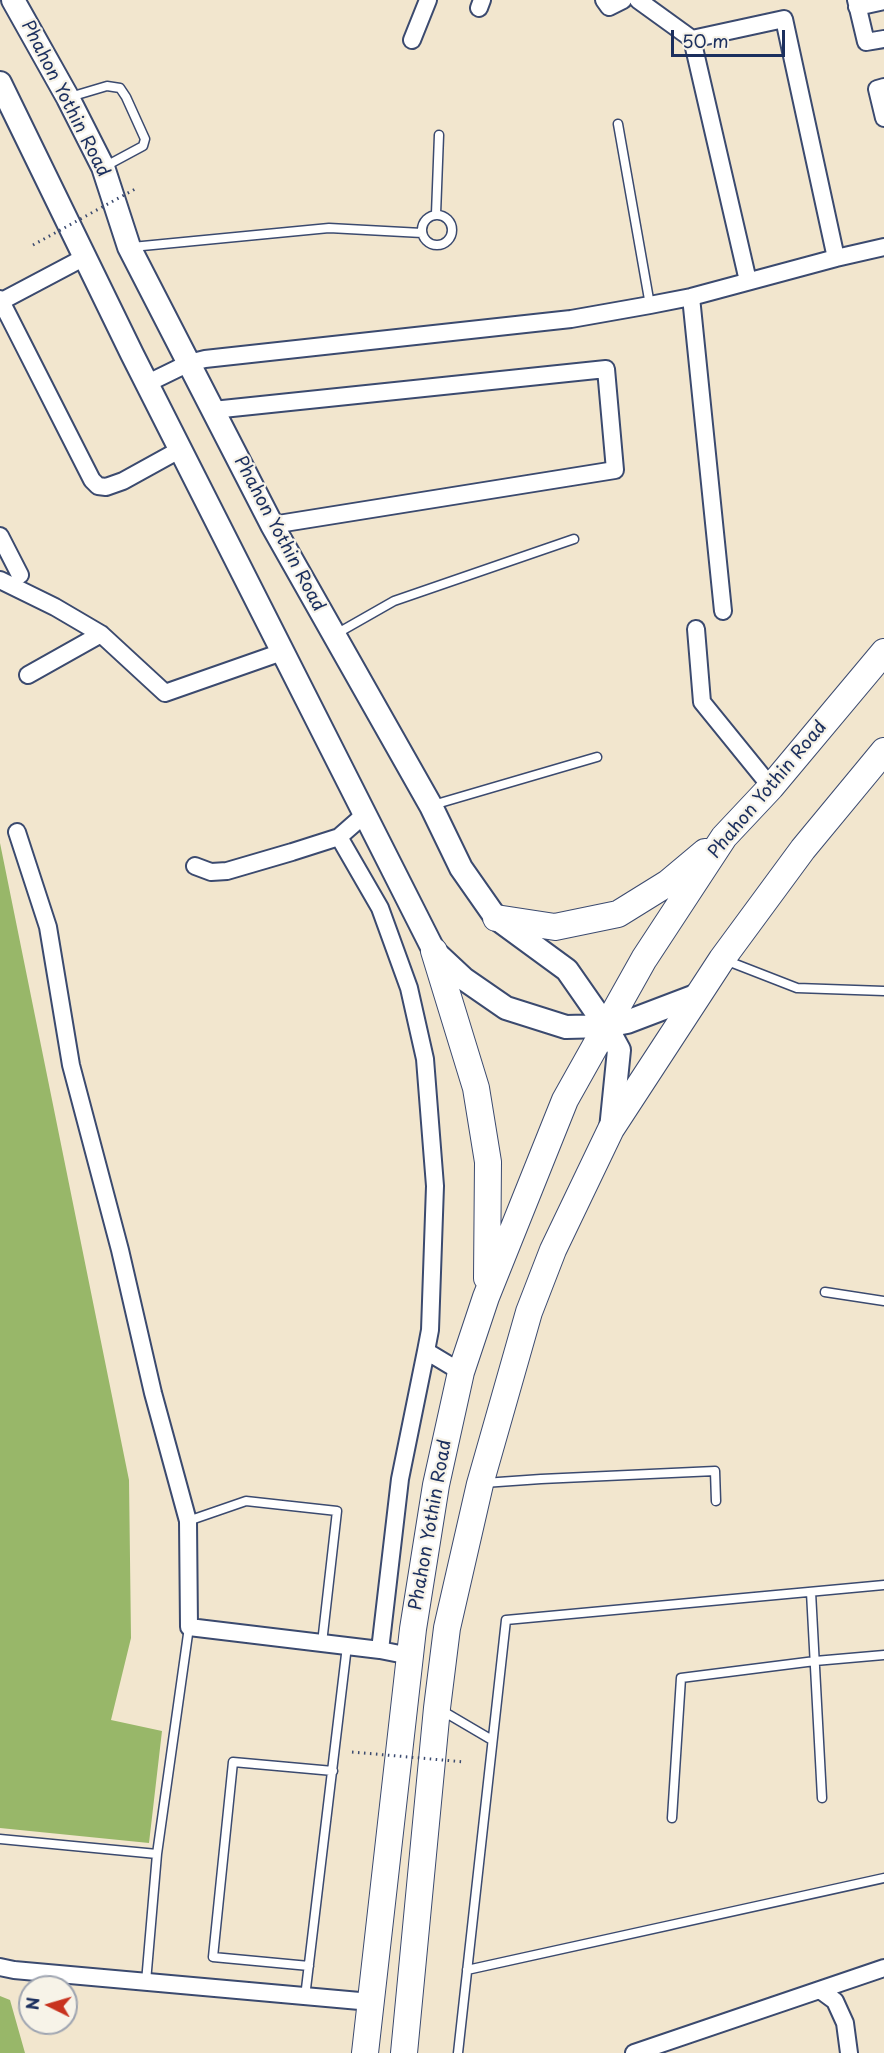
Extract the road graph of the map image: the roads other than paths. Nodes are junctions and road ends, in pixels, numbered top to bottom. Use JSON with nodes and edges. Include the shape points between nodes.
{"nodes":[{"id":1,"x":13,"y":0,"type":"edge"},
{"id":2,"x":428,"y":0,"type":"edge"},
{"id":3,"x":604,"y":0,"type":"edge"},
{"id":4,"x":623,"y":0,"type":"edge"},
{"id":5,"x":638,"y":0,"type":"edge"},
{"id":6,"x":884,"y":1,"type":"edge"},
{"id":7,"x":857,"y":3,"type":"edge"},
{"id":8,"x":693,"y":39,"type":"junction"},
{"id":9,"x":884,"y":39,"type":"edge"},
{"id":10,"x":412,"y":40,"type":"dead end"},
{"id":11,"x":0,"y":83,"type":"edge"},
{"id":12,"x":884,"y":87,"type":"edge"},
{"id":13,"x":68,"y":98,"type":"junction"},
{"id":14,"x":884,"y":118,"type":"edge"},
{"id":15,"x":618,"y":124,"type":"dead end"},
{"id":16,"x":439,"y":135,"type":"dead end"},
{"id":17,"x":103,"y":167,"type":"junction"},
{"id":18,"x":436,"y":214,"type":"junction"},
{"id":19,"x":422,"y":233,"type":"junction"},
{"id":20,"x":129,"y":247,"type":"junction"},
{"id":21,"x":884,"y":247,"type":"edge"},
{"id":22,"x":85,"y":257,"type":"junction"},
{"id":23,"x":836,"y":258,"type":"junction"},
{"id":24,"x":748,"y":281,"type":"junction"},
{"id":25,"x":691,"y":297,"type":"junction"},
{"id":26,"x":0,"y":301,"type":"edge"},
{"id":27,"x":650,"y":305,"type":"junction"},
{"id":28,"x":189,"y":363,"type":"junction"},
{"id":29,"x":148,"y":383,"type":"junction"},
{"id":30,"x":213,"y":410,"type":"junction"},
{"id":31,"x":181,"y":449,"type":"junction"},
{"id":32,"x":272,"y":525,"type":"junction"},
{"id":33,"x":0,"y":536,"type":"edge"},
{"id":34,"x":574,"y":539,"type":"dead end"},
{"id":35,"x":20,"y":574,"type":"dead end"},
{"id":36,"x":0,"y":580,"type":"edge"},
{"id":37,"x":723,"y":611,"type":"dead end"},
{"id":38,"x":696,"y":628,"type":"dead end"},
{"id":39,"x":101,"y":634,"type":"junction"},
{"id":40,"x":334,"y":635,"type":"junction"},
{"id":41,"x":282,"y":652,"type":"junction"},
{"id":42,"x":884,"y":652,"type":"edge"},
{"id":43,"x":28,"y":675,"type":"dead end"},
{"id":44,"x":884,"y":751,"type":"edge"},
{"id":45,"x":597,"y":757,"type":"dead end"},
{"id":46,"x":771,"y":787,"type":"junction"},
{"id":47,"x":431,"y":806,"type":"junction"},
{"id":48,"x":364,"y":815,"type":"junction"},
{"id":49,"x":17,"y":832,"type":"dead end"},
{"id":50,"x":339,"y":837,"type":"junction"},
{"id":51,"x":724,"y":837,"type":"junction"},
{"id":52,"x":195,"y":866,"type":"dead end"},
{"id":53,"x":496,"y":918,"type":"junction"},
{"id":54,"x":434,"y":951,"type":"junction"},
{"id":55,"x":722,"y":959,"type":"junction"},
{"id":56,"x":884,"y":991,"type":"edge"},
{"id":57,"x":698,"y":995,"type":"junction"},
{"id":58,"x":606,"y":1026,"type":"junction"},
{"id":59,"x":611,"y":1129,"type":"junction"},
{"id":60,"x":825,"y":1292,"type":"dead end"},
{"id":61,"x":486,"y":1297,"type":"junction"},
{"id":62,"x":884,"y":1301,"type":"edge"},
{"id":63,"x":426,"y":1351,"type":"junction"},
{"id":64,"x":461,"y":1372,"type":"junction"},
{"id":65,"x":480,"y":1484,"type":"junction"},
{"id":66,"x":716,"y":1501,"type":"dead end"},
{"id":67,"x":188,"y":1521,"type":"junction"},
{"id":68,"x":884,"y":1585,"type":"edge"},
{"id":69,"x":811,"y":1592,"type":"junction"},
{"id":70,"x":189,"y":1627,"type":"junction"},
{"id":71,"x":322,"y":1643,"type":"junction"},
{"id":72,"x":347,"y":1646,"type":"junction"},
{"id":73,"x":380,"y":1650,"type":"junction"},
{"id":74,"x":884,"y":1655,"type":"edge"},
{"id":75,"x":410,"y":1656,"type":"junction"},
{"id":76,"x":815,"y":1661,"type":"junction"},
{"id":77,"x":437,"y":1708,"type":"junction"},
{"id":78,"x":492,"y":1740,"type":"junction"},
{"id":79,"x":333,"y":1771,"type":"junction"},
{"id":80,"x":822,"y":1798,"type":"dead end"},
{"id":81,"x":672,"y":1818,"type":"dead end"},
{"id":82,"x":0,"y":1839,"type":"edge"},
{"id":83,"x":158,"y":1854,"type":"junction"},
{"id":84,"x":884,"y":1878,"type":"edge"},
{"id":85,"x":309,"y":1966,"type":"junction"},
{"id":86,"x":0,"y":1967,"type":"edge"},
{"id":87,"x":884,"y":1968,"type":"edge"},
{"id":88,"x":467,"y":1970,"type":"junction"},
{"id":89,"x":146,"y":1982,"type":"junction"},
{"id":90,"x":820,"y":1990,"type":"junction"},
{"id":91,"x":305,"y":1997,"type":"junction"},
{"id":92,"x":371,"y":2002,"type":"junction"},
{"id":93,"x":365,"y":2053,"type":"edge"},
{"id":94,"x":404,"y":2053,"type":"edge"},
{"id":95,"x":458,"y":2053,"type":"edge"},
{"id":96,"x":634,"y":2053,"type":"edge"},
{"id":97,"x":849,"y":2053,"type":"edge"}],
"edges":[{"from":1,"to":13,"type":"main road","name":"Phahon Yothin Road"},
{"from":2,"to":10,"type":"street"},
{"from":3,"to":4,"type":"street","via":[[609,7]]},
{"from":5,"to":8,"type":"street"},
{"from":6,"to":7,"type":"street"},
{"from":7,"to":9,"type":"street","via":[[866,42]]},
{"from":8,"to":23,"type":"street","via":[[784,19]]},
{"from":8,"to":24,"type":"street"},
{"from":11,"to":22,"type":"main road"},
{"from":12,"to":14,"type":"street","via":[[878,89]]},
{"from":13,"to":17,"type":"main road","name":"Phahon Yothin Road"},
{"from":13,"to":17,"type":"lane","via":[[107,86],[120,88],[126,97],[145,139],[143,146]]},
{"from":15,"to":27,"type":"lane"},
{"from":16,"to":18,"type":"lane"},
{"from":17,"to":20,"type":"main road","name":"Phahon Yothin Road"},
{"from":18,"to":19,"type":"lane","via":[[425,220]]},
{"from":18,"to":19,"type":"lane","via":[[449,220],[449,241],[434,246]]},
{"from":19,"to":20,"type":"lane","via":[[329,228]]},
{"from":20,"to":28,"type":"main road","name":"Phahon Yothin Road"},
{"from":21,"to":23,"type":"street"},
{"from":22,"to":26,"type":"street"},
{"from":22,"to":29,"type":"main road"},
{"from":23,"to":24,"type":"street"},
{"from":24,"to":25,"type":"street"},
{"from":25,"to":27,"type":"street"},
{"from":25,"to":37,"type":"street"},
{"from":26,"to":31,"type":"street","via":[[98,486],[123,481]]},
{"from":27,"to":28,"type":"street","via":[[571,319]]},
{"from":28,"to":29,"type":"street"},
{"from":28,"to":30,"type":"main road","name":"Phahon Yothin Road"},
{"from":29,"to":31,"type":"main road"},
{"from":30,"to":32,"type":"main road","name":"Phahon Yothin Road"},
{"from":30,"to":32,"type":"street","via":[[606,369],[615,470]]},
{"from":31,"to":41,"type":"main road"},
{"from":32,"to":40,"type":"main road","name":"Phahon Yothin Road"},
{"from":33,"to":35,"type":"street"},
{"from":34,"to":40,"type":"lane","via":[[394,601]]},
{"from":36,"to":39,"type":"street"},
{"from":38,"to":46,"type":"street","via":[[702,702]]},
{"from":39,"to":41,"type":"street","via":[[165,693]]},
{"from":39,"to":43,"type":"street"},
{"from":40,"to":47,"type":"main road","name":"Phahon Yothin Road"},
{"from":41,"to":48,"type":"main road"},
{"from":42,"to":46,"type":"main road","name":"Phahon Yothin Road"},
{"from":44,"to":55,"type":"main road","name":"Phahon Yothin Road","via":[[802,849]]},
{"from":45,"to":47,"type":"lane"},
{"from":46,"to":51,"type":"main road","name":"Phahon Yothin Road"},
{"from":47,"to":53,"type":"main road","name":"Phahon Yothin Road","via":[[461,868]]},
{"from":48,"to":50,"type":"street"},
{"from":48,"to":54,"type":"main road"},
{"from":49,"to":67,"type":"street","via":[[48,927],[71,1065]]},
{"from":50,"to":52,"type":"street","via":[[227,872]]},
{"from":50,"to":63,"type":"street","via":[[380,908],[409,988],[425,1059],[435,1186]]},
{"from":51,"to":53,"type":"main road","via":[[668,883],[618,914],[555,927]]},
{"from":51,"to":58,"type":"main road","name":"Phahon Yothin Road","via":[[644,959]]},
{"from":53,"to":58,"type":"main road","name":"Phahon Yothin Road","via":[[567,970]]},
{"from":54,"to":58,"type":"main road","via":[[464,979],[506,1008],[566,1027]]},
{"from":54,"to":61,"type":"main road","via":[[478,1098],[488,1162]]},
{"from":55,"to":56,"type":"lane","via":[[797,988]]},
{"from":55,"to":57,"type":"main road","name":"Phahon Yothin Road"},
{"from":57,"to":58,"type":"main road"},
{"from":57,"to":59,"type":"main road","name":"Phahon Yothin Road"},
{"from":58,"to":59,"type":"main road","name":"Phahon Yothin Road","via":[[619,1050]]},
{"from":58,"to":61,"type":"main road","name":"Phahon Yothin Road","via":[[565,1100]]},
{"from":59,"to":65,"type":"main road","name":"Phahon Yothin Road","via":[[553,1250],[530,1312]]},
{"from":60,"to":62,"type":"lane"},
{"from":61,"to":64,"type":"main road","name":"Phahon Yothin Road"},
{"from":63,"to":64,"type":"street"},
{"from":63,"to":73,"type":"street","via":[[400,1479]]},
{"from":64,"to":75,"type":"main road","name":"Phahon Yothin Road","via":[[436,1485]]},
{"from":65,"to":66,"type":"lane","via":[[715,1470]]},
{"from":65,"to":77,"type":"main road","name":"Phahon Yothin Road","via":[[447,1628]]},
{"from":67,"to":70,"type":"street"},
{"from":67,"to":71,"type":"lane","via":[[246,1501],[337,1511]]},
{"from":68,"to":69,"type":"lane"},
{"from":69,"to":76,"type":"lane"},
{"from":69,"to":78,"type":"lane","via":[[506,1620]]},
{"from":70,"to":71,"type":"street"},
{"from":70,"to":83,"type":"lane"},
{"from":71,"to":72,"type":"street"},
{"from":72,"to":73,"type":"street"},
{"from":72,"to":79,"type":"lane"},
{"from":73,"to":75,"type":"street"},
{"from":74,"to":76,"type":"lane"},
{"from":75,"to":92,"type":"main road","name":"Phahon Yothin Road"},
{"from":76,"to":80,"type":"lane"},
{"from":76,"to":81,"type":"lane","via":[[681,1678]]},
{"from":77,"to":78,"type":"lane"},
{"from":77,"to":94,"type":"main road","name":"Phahon Yothin Road"},
{"from":78,"to":88,"type":"lane"},
{"from":79,"to":85,"type":"lane"},
{"from":79,"to":85,"type":"lane","via":[[233,1762],[213,1957]]},
{"from":82,"to":83,"type":"lane"},
{"from":83,"to":89,"type":"lane"},
{"from":84,"to":88,"type":"lane"},
{"from":85,"to":91,"type":"lane"},
{"from":86,"to":89,"type":"street"},
{"from":87,"to":90,"type":"street"},
{"from":88,"to":95,"type":"lane"},
{"from":89,"to":91,"type":"street"},
{"from":90,"to":96,"type":"street"},
{"from":90,"to":97,"type":"street","via":[[835,2001]]},
{"from":91,"to":92,"type":"street"},
{"from":92,"to":93,"type":"main road","name":"Phahon Yothin Road"}]}
